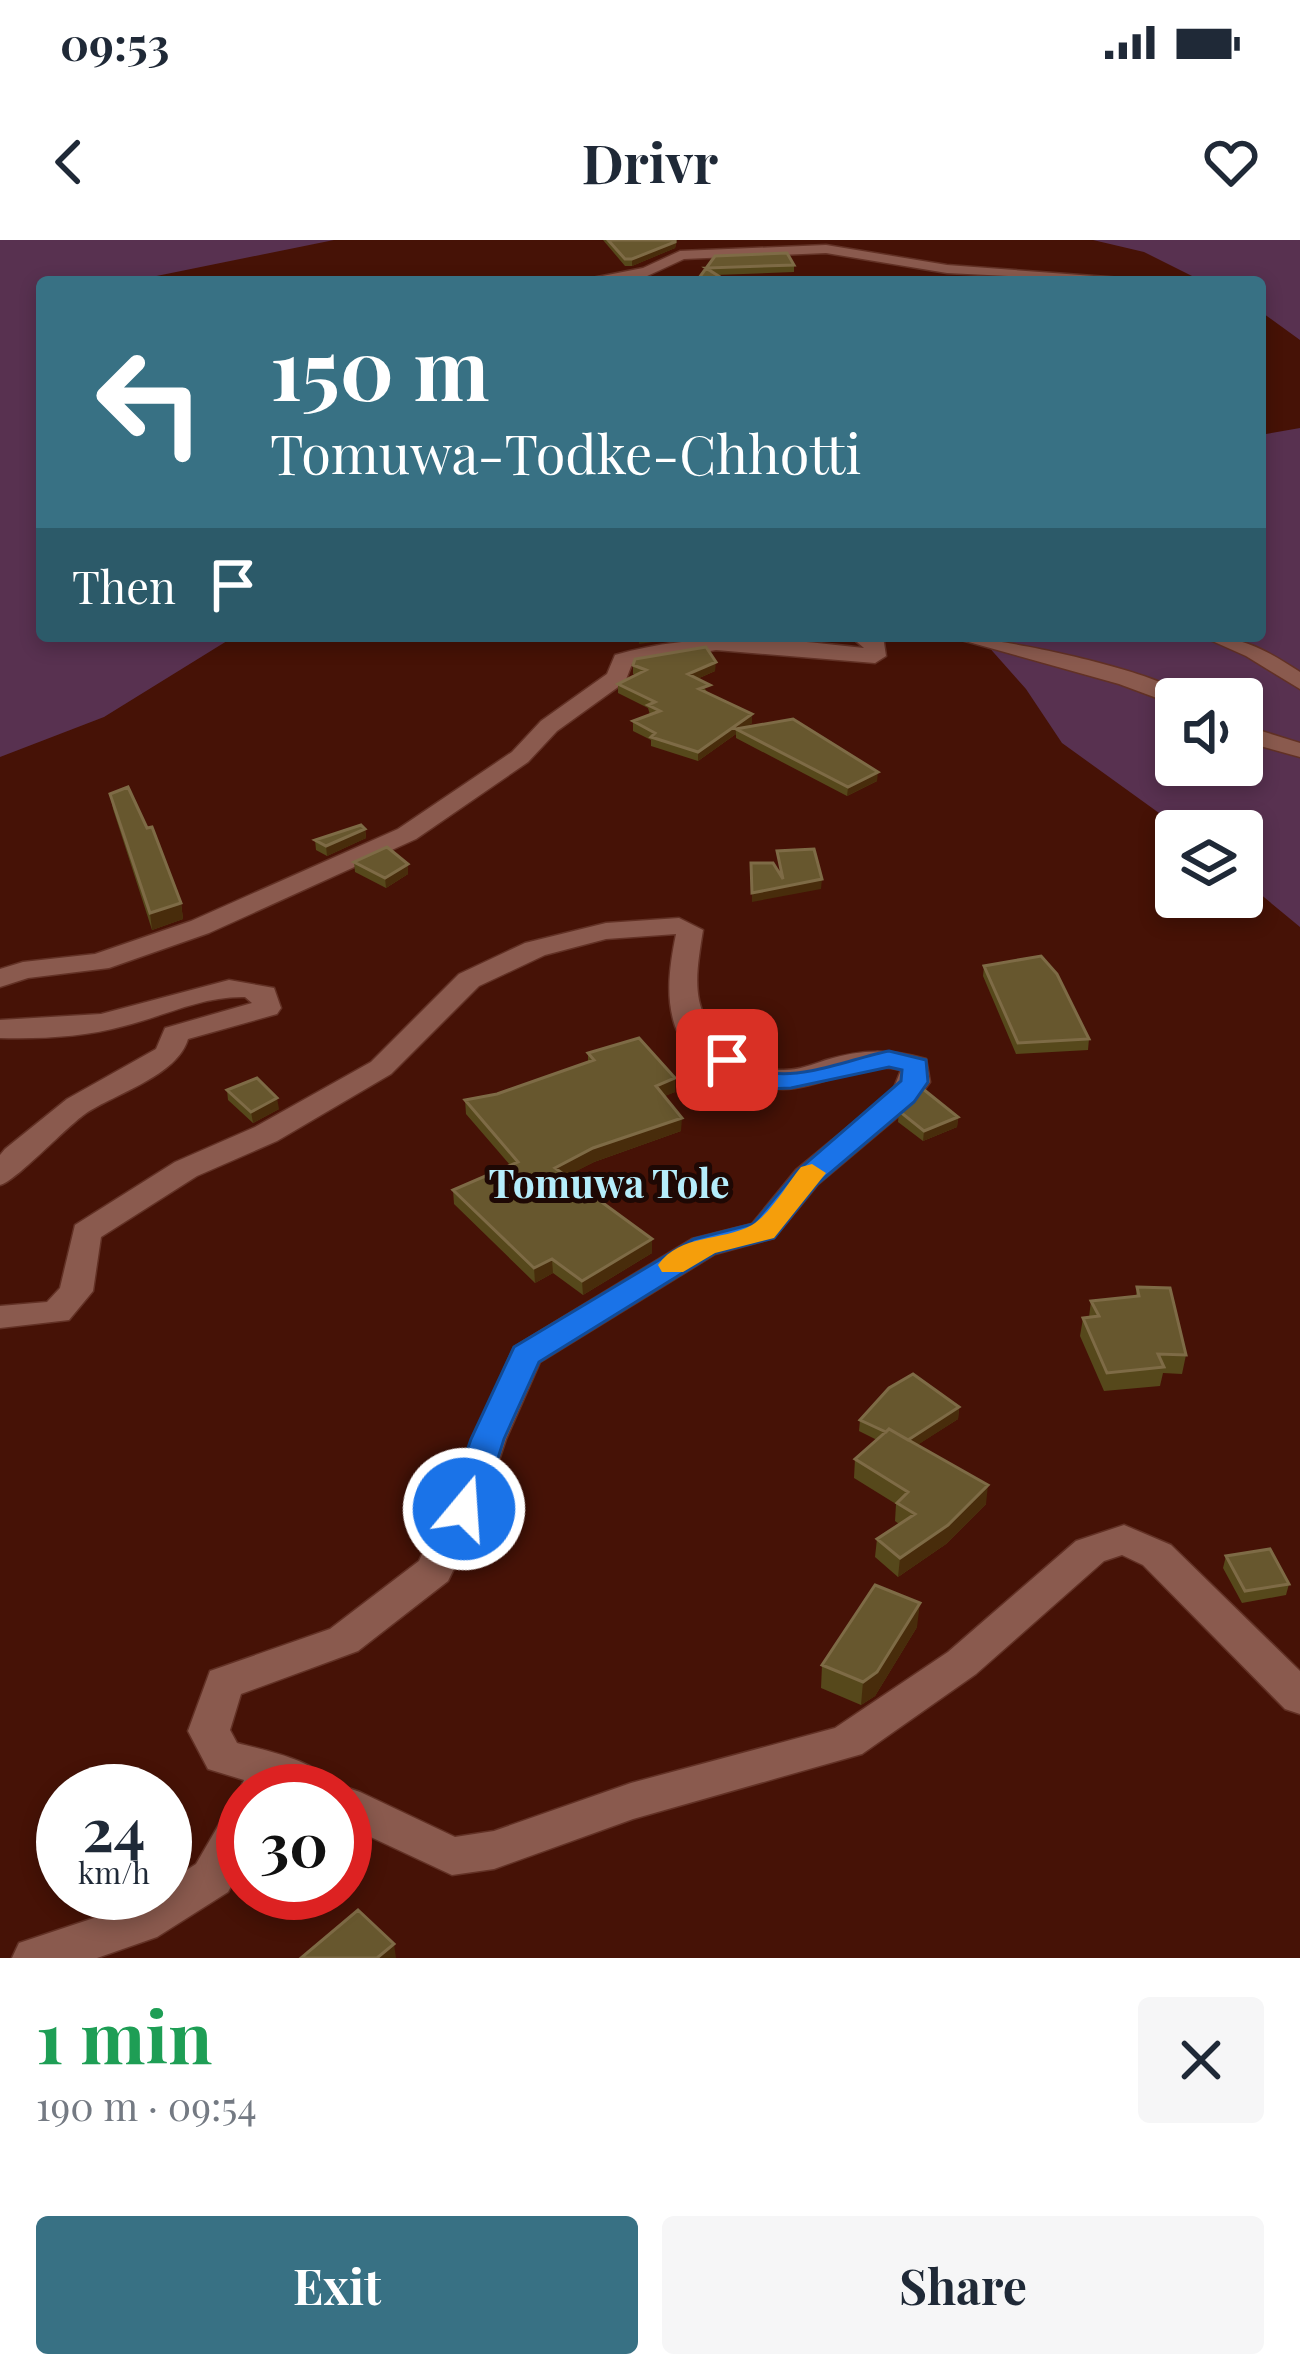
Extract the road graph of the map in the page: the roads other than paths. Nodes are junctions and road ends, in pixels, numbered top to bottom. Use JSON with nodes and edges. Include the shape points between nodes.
{"nodes":[{"id":1,"x":626,"y":276,"type":"edge"},
{"id":2,"x":1040,"y":276,"type":"edge"},
{"id":3,"x":875,"y":642,"type":"edge"},
{"id":4,"x":981,"y":642,"type":"edge"},
{"id":5,"x":1229,"y":642,"type":"edge"},
{"id":6,"x":1300,"y":682,"type":"edge"},
{"id":7,"x":1155,"y":690,"type":"edge"},
{"id":8,"x":1263,"y":743,"type":"edge"},
{"id":9,"x":1300,"y":750,"type":"edge"},
{"id":10,"x":0,"y":979,"type":"edge"},
{"id":11,"x":0,"y":1029,"type":"edge"},
{"id":12,"x":0,"y":1175,"type":"edge"},
{"id":13,"x":0,"y":1317,"type":"edge"},
{"id":14,"x":1300,"y":1697,"type":"edge"},
{"id":15,"x":235,"y":1764,"type":"edge"},
{"id":16,"x":372,"y":1818,"type":"edge"},
{"id":17,"x":216,"y":1871,"type":"edge"},
{"id":18,"x":35,"y":1958,"type":"edge"}],
"edges":[{"from":1,"to":2,"type":"street","via":[[680,255],[826,249]]},
{"from":3,"to":10,"type":"street","via":[[875,656],[761,644],[659,646],[623,659],[617,677],[520,757],[407,834],[200,927],[99,962]]},
{"from":4,"to":7,"type":"street"},
{"from":5,"to":6,"type":"street"},
{"from":8,"to":9,"type":"street"},
{"from":11,"to":12,"type":"street","via":[[113,1021],[224,990],[254,989],[267,1008],[175,1034],[169,1054],[101,1091],[14,1155]]},
{"from":13,"to":15,"type":"street","via":[[57,1312],[76,1291],[86,1232],[186,1169],[381,1068],[470,980],[535,949],[607,931],[680,926],[690,930],[682,976],[690,1028],[750,1077],[791,1080],[889,1059],[916,1065],[904,1096],[807,1178],[763,1231],[704,1246],[526,1355],[434,1571],[344,1640],[224,1683],[209,1731]]},
{"from":14,"to":16,"type":"street","via":[[1157,1555],[1124,1539],[1090,1551],[962,1663],[847,1742],[631,1801],[494,1850],[452,1856]]},
{"from":17,"to":18,"type":"street","via":[[141,1923]]}]}
